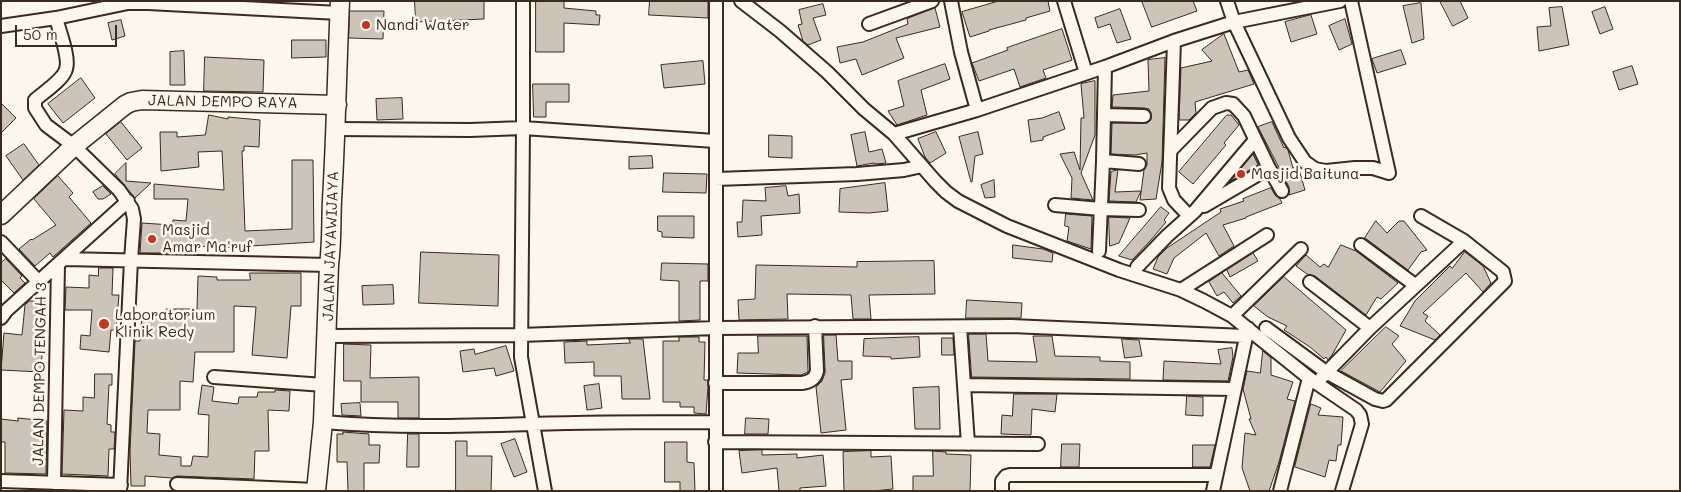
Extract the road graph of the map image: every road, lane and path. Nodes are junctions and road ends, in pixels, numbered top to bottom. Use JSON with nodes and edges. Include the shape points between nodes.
{"nodes":[{"id":1,"x":523,"y":1,"type":"edge"},
{"id":2,"x":716,"y":1,"type":"edge"},
{"id":3,"x":741,"y":1,"type":"edge"},
{"id":4,"x":932,"y":1,"type":"edge"},
{"id":5,"x":951,"y":1,"type":"edge"},
{"id":6,"x":1064,"y":1,"type":"edge"},
{"id":7,"x":1228,"y":1,"type":"edge"},
{"id":8,"x":1340,"y":1,"type":"edge"},
{"id":9,"x":1351,"y":1,"type":"edge"},
{"id":10,"x":340,"y":7,"type":"edge"},
{"id":11,"x":56,"y":18,"type":"junction"},
{"id":12,"x":1234,"y":22,"type":"junction"},
{"id":13,"x":869,"y":24,"type":"dead end"},
{"id":14,"x":1,"y":26,"type":"edge"},
{"id":15,"x":1174,"y":41,"type":"junction"},
{"id":16,"x":1105,"y":67,"type":"junction"},
{"id":17,"x":1086,"y":73,"type":"junction"},
{"id":18,"x":337,"y":105,"type":"junction"},
{"id":19,"x":977,"y":110,"type":"junction"},
{"id":20,"x":1104,"y":115,"type":"junction"},
{"id":21,"x":1144,"y":116,"type":"dead end"},
{"id":22,"x":523,"y":128,"type":"junction"},
{"id":23,"x":336,"y":130,"type":"junction"},
{"id":24,"x":894,"y":134,"type":"junction"},
{"id":25,"x":1255,"y":140,"type":"junction"},
{"id":26,"x":715,"y":141,"type":"junction"},
{"id":27,"x":74,"y":146,"type":"junction"},
{"id":28,"x":1171,"y":150,"type":"junction"},
{"id":29,"x":1103,"y":162,"type":"junction"},
{"id":30,"x":1139,"y":164,"type":"dead end"},
{"id":31,"x":922,"y":166,"type":"junction"},
{"id":32,"x":1269,"y":168,"type":"junction"},
{"id":33,"x":716,"y":179,"type":"junction"},
{"id":34,"x":1282,"y":191,"type":"dead end"},
{"id":35,"x":128,"y":201,"type":"junction"},
{"id":36,"x":1054,"y":204,"type":"dead end"},
{"id":37,"x":1100,"y":209,"type":"junction"},
{"id":38,"x":1139,"y":210,"type":"dead end"},
{"id":39,"x":1192,"y":213,"type":"junction"},
{"id":40,"x":1,"y":215,"type":"edge"},
{"id":41,"x":1421,"y":216,"type":"dead end"},
{"id":42,"x":1267,"y":235,"type":"dead end"},
{"id":43,"x":1464,"y":241,"type":"junction"},
{"id":44,"x":1,"y":242,"type":"edge"},
{"id":45,"x":1361,"y":244,"type":"dead end"},
{"id":46,"x":1301,"y":249,"type":"dead end"},
{"id":47,"x":1099,"y":251,"type":"dead end"},
{"id":48,"x":130,"y":260,"type":"junction"},
{"id":49,"x":62,"y":262,"type":"junction"},
{"id":50,"x":329,"y":264,"type":"junction"},
{"id":51,"x":1137,"y":267,"type":"dead end"},
{"id":52,"x":39,"y":282,"type":"junction"},
{"id":53,"x":1310,"y":282,"type":"dead end"},
{"id":54,"x":1415,"y":285,"type":"junction"},
{"id":55,"x":1181,"y":290,"type":"junction"},
{"id":56,"x":1232,"y":316,"type":"junction"},
{"id":57,"x":1,"y":318,"type":"edge"},
{"id":58,"x":815,"y":326,"type":"junction"},
{"id":59,"x":960,"y":327,"type":"junction"},
{"id":60,"x":716,"y":328,"type":"junction"},
{"id":61,"x":1266,"y":328,"type":"dead end"},
{"id":62,"x":1370,"y":328,"type":"junction"},
{"id":63,"x":1246,"y":332,"type":"junction"},
{"id":64,"x":520,"y":335,"type":"junction"},
{"id":65,"x":327,"y":336,"type":"junction"},
{"id":66,"x":1326,"y":372,"type":"junction"},
{"id":67,"x":214,"y":377,"type":"dead end"},
{"id":68,"x":1313,"y":381,"type":"junction"},
{"id":69,"x":715,"y":383,"type":"junction"},
{"id":70,"x":964,"y":385,"type":"junction"},
{"id":71,"x":324,"y":386,"type":"junction"},
{"id":72,"x":1235,"y":389,"type":"junction"},
{"id":73,"x":323,"y":422,"type":"junction"},
{"id":74,"x":715,"y":422,"type":"junction"},
{"id":75,"x":532,"y":424,"type":"junction"},
{"id":76,"x":715,"y":442,"type":"junction"},
{"id":77,"x":968,"y":444,"type":"junction"},
{"id":78,"x":1038,"y":444,"type":"dead end"},
{"id":79,"x":1216,"y":475,"type":"junction"},
{"id":80,"x":1,"y":481,"type":"edge"},
{"id":81,"x":54,"y":483,"type":"junction"},
{"id":82,"x":177,"y":484,"type":"dead end"},
{"id":83,"x":121,"y":488,"type":"edge"},
{"id":84,"x":316,"y":490,"type":"edge"},
{"id":85,"x":544,"y":491,"type":"edge"},
{"id":86,"x":716,"y":491,"type":"edge"},
{"id":87,"x":1002,"y":491,"type":"edge"},
{"id":88,"x":1213,"y":491,"type":"edge"},
{"id":89,"x":1280,"y":491,"type":"edge"},
{"id":90,"x":1342,"y":491,"type":"edge"}],
"edges":[{"from":1,"to":22,"type":"street"},
{"from":2,"to":26,"type":"street"},
{"from":3,"to":24,"type":"street","via":[[787,36]]},
{"from":4,"to":13,"type":"street"},
{"from":5,"to":19,"type":"street"},
{"from":6,"to":17,"type":"street"},
{"from":7,"to":12,"type":"street"},
{"from":8,"to":12,"type":"street"},
{"from":9,"to":12,"type":"street","via":[[1389,173],[1373,168],[1326,171],[1305,162],[1289,138]]},
{"from":10,"to":11,"type":"street","via":[[148,3],[107,7]]},
{"from":10,"to":18,"type":"main road","name":"JALAN JAYAWIJAYA"},
{"from":11,"to":14,"type":"street"},
{"from":11,"to":27,"type":"street","via":[[67,68],[35,100],[35,108],[46,125]]},
{"from":12,"to":15,"type":"street"},
{"from":15,"to":16,"type":"street"},
{"from":15,"to":28,"type":"street"},
{"from":16,"to":17,"type":"street"},
{"from":16,"to":20,"type":"street"},
{"from":17,"to":19,"type":"street"},
{"from":18,"to":23,"type":"main road","name":"JALAN JAYAWIJAYA"},
{"from":18,"to":27,"type":"main road","name":"JALAN DEMPO RAYA","via":[[142,100],[125,105]]},
{"from":19,"to":24,"type":"street"},
{"from":20,"to":21,"type":"street"},
{"from":20,"to":29,"type":"street"},
{"from":22,"to":23,"type":"street"},
{"from":22,"to":26,"type":"street"},
{"from":22,"to":64,"type":"street"},
{"from":23,"to":50,"type":"main road","name":"JALAN JAYAWIJAYA"},
{"from":24,"to":31,"type":"street"},
{"from":25,"to":28,"type":"street","via":[[1238,108],[1226,103],[1212,108]]},
{"from":25,"to":32,"type":"street"},
{"from":25,"to":39,"type":"street"},
{"from":26,"to":33,"type":"street"},
{"from":27,"to":35,"type":"street"},
{"from":27,"to":40,"type":"main road","name":"JALAN DEMPO RAYA"},
{"from":28,"to":39,"type":"street","via":[[1169,188],[1174,200]]},
{"from":29,"to":30,"type":"street"},
{"from":29,"to":37,"type":"street"},
{"from":31,"to":33,"type":"street","via":[[857,174]]},
{"from":31,"to":55,"type":"street","via":[[946,192],[1007,226],[1119,270]]},
{"from":32,"to":34,"type":"street"},
{"from":32,"to":39,"type":"street"},
{"from":33,"to":60,"type":"street"},
{"from":35,"to":48,"type":"street","via":[[134,219]]},
{"from":35,"to":49,"type":"street"},
{"from":36,"to":37,"type":"street"},
{"from":37,"to":38,"type":"street"},
{"from":37,"to":47,"type":"street"},
{"from":39,"to":51,"type":"street"},
{"from":41,"to":43,"type":"street"},
{"from":42,"to":55,"type":"street"},
{"from":43,"to":54,"type":"street"},
{"from":43,"to":66,"type":"street","via":[[1503,272],[1505,281],[1386,400],[1375,400]]},
{"from":44,"to":52,"type":"street"},
{"from":45,"to":54,"type":"street"},
{"from":46,"to":56,"type":"street"},
{"from":48,"to":49,"type":"street"},
{"from":48,"to":50,"type":"street"},
{"from":48,"to":83,"type":"street"},
{"from":49,"to":52,"type":"street"},
{"from":49,"to":81,"type":"street","name":"JALAN DEMPO TENGAH 3"},
{"from":50,"to":65,"type":"main road","name":"JALAN JAYAWIJAYA"},
{"from":52,"to":57,"type":"street"},
{"from":53,"to":62,"type":"street"},
{"from":54,"to":62,"type":"street"},
{"from":55,"to":56,"type":"street"},
{"from":56,"to":63,"type":"street"},
{"from":58,"to":59,"type":"street"},
{"from":58,"to":60,"type":"street"},
{"from":58,"to":69,"type":"street","via":[[817,371],[812,380],[802,383]]},
{"from":59,"to":63,"type":"street"},
{"from":59,"to":70,"type":"street"},
{"from":60,"to":64,"type":"street"},
{"from":60,"to":69,"type":"street"},
{"from":61,"to":66,"type":"street"},
{"from":62,"to":66,"type":"street"},
{"from":63,"to":68,"type":"street"},
{"from":63,"to":72,"type":"street"},
{"from":64,"to":65,"type":"street"},
{"from":64,"to":75,"type":"street"},
{"from":65,"to":71,"type":"main road","name":"JALAN JAYAWIJAYA"},
{"from":66,"to":68,"type":"street"},
{"from":67,"to":71,"type":"street"},
{"from":68,"to":89,"type":"street"},
{"from":68,"to":90,"type":"street","via":[[1356,410],[1362,419]]},
{"from":69,"to":74,"type":"street"},
{"from":70,"to":72,"type":"street"},
{"from":70,"to":77,"type":"street"},
{"from":71,"to":73,"type":"main road","name":"JALAN JAYAWIJAYA"},
{"from":72,"to":79,"type":"street"},
{"from":73,"to":75,"type":"street","via":[[481,427]]},
{"from":73,"to":84,"type":"main road","name":"JALAN JAYAWIJAYA"},
{"from":74,"to":75,"type":"street"},
{"from":74,"to":76,"type":"street"},
{"from":75,"to":85,"type":"street"},
{"from":76,"to":77,"type":"street"},
{"from":76,"to":86,"type":"street"},
{"from":77,"to":78,"type":"street"},
{"from":79,"to":87,"type":"street","via":[[1010,475],[1002,481]]},
{"from":79,"to":88,"type":"street"},
{"from":80,"to":81,"type":"street"},
{"from":81,"to":83,"type":"street"},
{"from":82,"to":84,"type":"street"}]}
